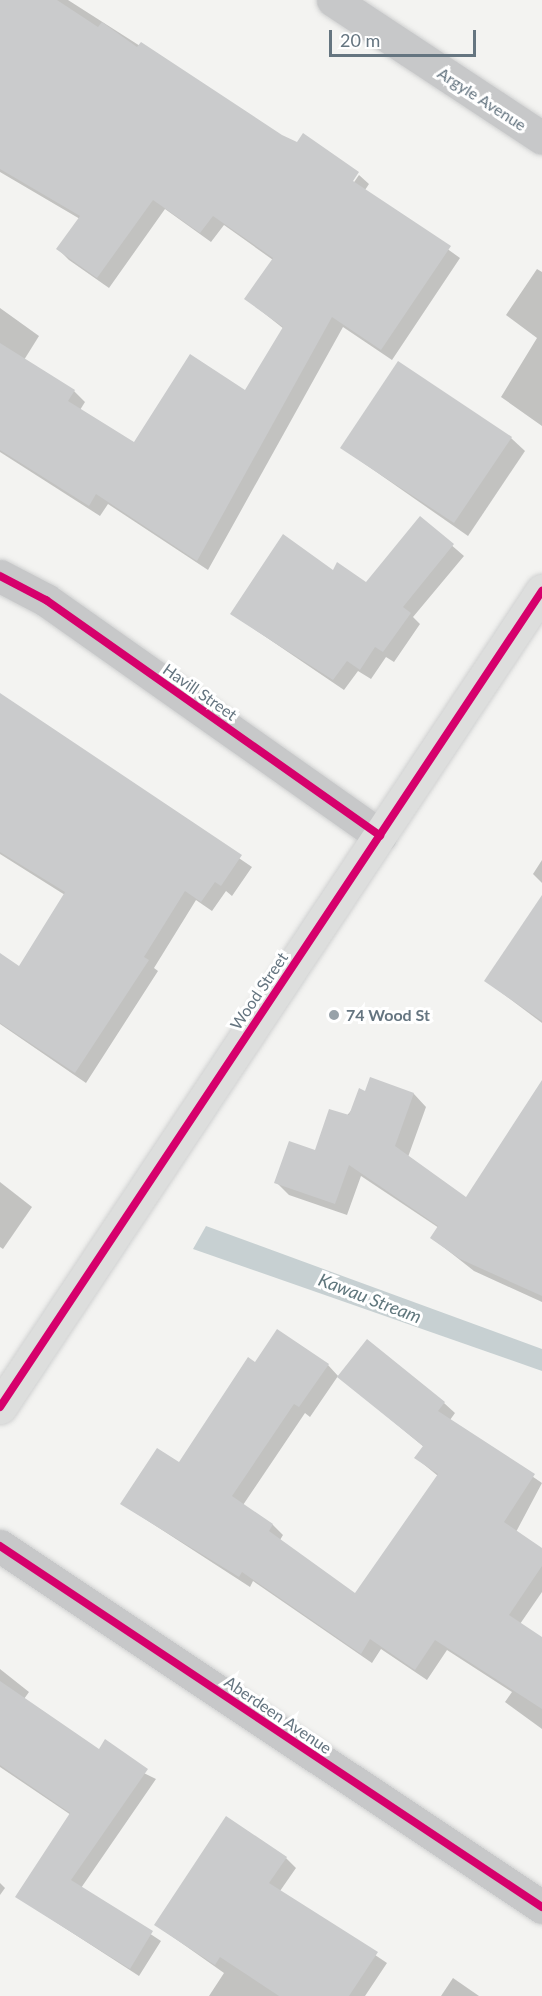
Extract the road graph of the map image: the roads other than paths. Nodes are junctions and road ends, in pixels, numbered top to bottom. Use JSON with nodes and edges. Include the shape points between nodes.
{"nodes":[{"id":1,"x":333,"y":0,"type":"edge"},
{"id":2,"x":542,"y":138,"type":"edge"},
{"id":3,"x":0,"y":576,"type":"edge"},
{"id":4,"x":537,"y":608,"type":"edge"},
{"id":5,"x":380,"y":836,"type":"junction"},
{"id":6,"x":0,"y":1407,"type":"edge"},
{"id":7,"x":0,"y":1546,"type":"edge"},
{"id":8,"x":542,"y":1907,"type":"edge"}],
"edges":[{"from":1,"to":2,"type":"street","name":"Argyle Avenue"},
{"from":3,"to":5,"type":"street","name":"Havill Street","via":[[46,600]]},
{"from":4,"to":5,"type":"street","name":"Wood Street"},
{"from":5,"to":6,"type":"street","name":"Wood Street"},
{"from":7,"to":8,"type":"street","name":"Aberdeen Avenue"}]}
